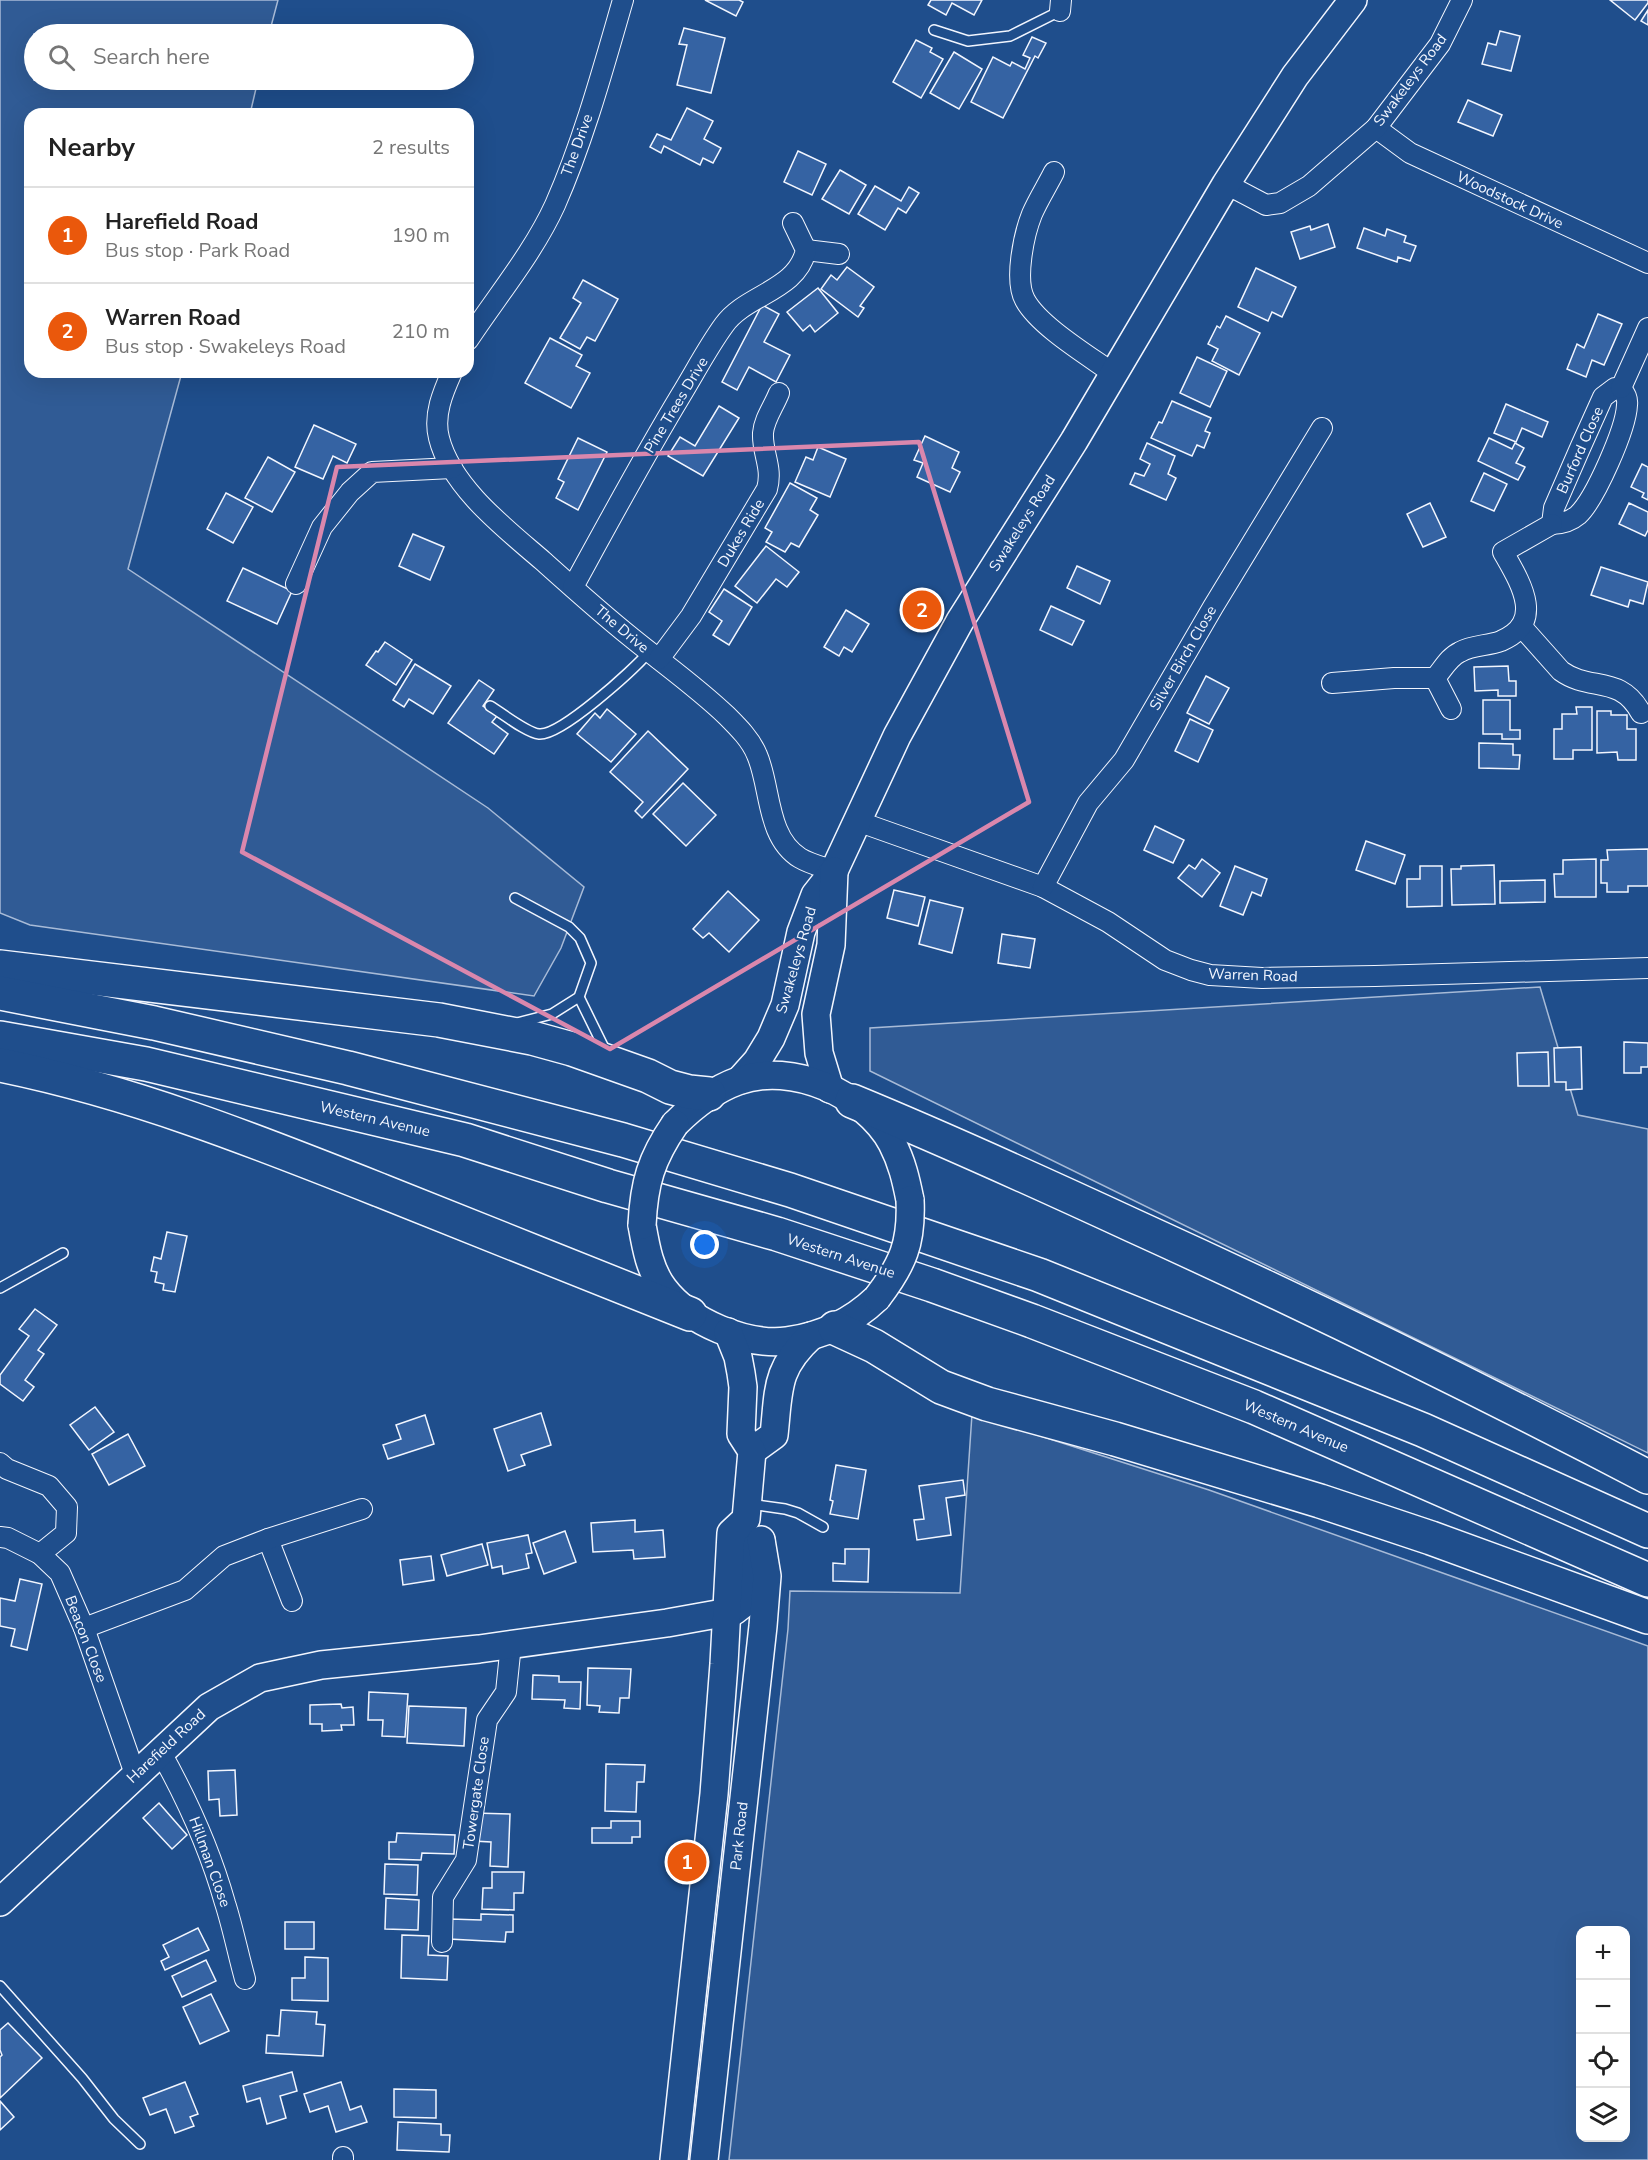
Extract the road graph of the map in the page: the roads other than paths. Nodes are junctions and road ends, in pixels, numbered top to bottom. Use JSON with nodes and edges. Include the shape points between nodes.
{"nodes":[{"id":1,"x":623,"y":0,"type":"edge"},
{"id":2,"x":1353,"y":0,"type":"edge"},
{"id":3,"x":1462,"y":0,"type":"edge"},
{"id":4,"x":1060,"y":6,"type":"edge"},
{"id":5,"x":934,"y":30,"type":"dead end"},
{"id":6,"x":1376,"y":128,"type":"junction"},
{"id":7,"x":1053,"y":172,"type":"dead end"},
{"id":8,"x":1226,"y":184,"type":"junction"},
{"id":9,"x":793,"y":223,"type":"dead end"},
{"id":10,"x":806,"y":250,"type":"junction"},
{"id":11,"x":839,"y":254,"type":"dead end"},
{"id":12,"x":1648,"y":263,"type":"edge"},
{"id":13,"x":1648,"y":328,"type":"edge"},
{"id":14,"x":474,"y":331,"type":"edge"},
{"id":15,"x":1114,"y":374,"type":"junction"},
{"id":16,"x":450,"y":378,"type":"edge"},
{"id":17,"x":1621,"y":388,"type":"junction"},
{"id":18,"x":780,"y":393,"type":"dead end"},
{"id":19,"x":1322,"y":428,"type":"dead end"},
{"id":20,"x":452,"y":468,"type":"junction"},
{"id":21,"x":1552,"y":524,"type":"junction"},
{"id":22,"x":296,"y":584,"type":"dead end"},
{"id":23,"x":573,"y":587,"type":"junction"},
{"id":24,"x":1521,"y":626,"type":"junction"},
{"id":25,"x":654,"y":656,"type":"junction"},
{"id":26,"x":1435,"y":678,"type":"junction"},
{"id":27,"x":1332,"y":683,"type":"dead end"},
{"id":28,"x":490,"y":706,"type":"dead end"},
{"id":29,"x":1451,"y":709,"type":"dead end"},
{"id":30,"x":1641,"y":713,"type":"dead end"},
{"id":31,"x":857,"y":821,"type":"junction"},
{"id":32,"x":834,"y":871,"type":"junction"},
{"id":33,"x":1043,"y":887,"type":"junction"},
{"id":34,"x":515,"y":898,"type":"dead end"},
{"id":35,"x":0,"y":967,"type":"edge"},
{"id":36,"x":1648,"y":968,"type":"edge"},
{"id":37,"x":0,"y":993,"type":"edge"},
{"id":38,"x":579,"y":997,"type":"junction"},
{"id":39,"x":491,"y":1029,"type":"junction"},
{"id":40,"x":0,"y":1038,"type":"edge"},
{"id":41,"x":611,"y":1064,"type":"junction"},
{"id":42,"x":0,"y":1065,"type":"edge"},
{"id":43,"x":740,"y":1080,"type":"junction"},
{"id":44,"x":709,"y":1094,"type":"junction"},
{"id":45,"x":841,"y":1095,"type":"junction"},
{"id":46,"x":63,"y":1253,"type":"dead end"},
{"id":47,"x":0,"y":1288,"type":"edge"},
{"id":48,"x":690,"y":1314,"type":"junction"},
{"id":49,"x":728,"y":1332,"type":"junction"},
{"id":50,"x":822,"y":1332,"type":"junction"},
{"id":51,"x":752,"y":1451,"type":"junction"},
{"id":52,"x":0,"y":1463,"type":"edge"},
{"id":53,"x":1648,"y":1477,"type":"edge"},
{"id":54,"x":362,"y":1509,"type":"dead end"},
{"id":55,"x":747,"y":1511,"type":"junction"},
{"id":56,"x":823,"y":1527,"type":"dead end"},
{"id":57,"x":1648,"y":1531,"type":"edge"},
{"id":58,"x":0,"y":1537,"type":"edge"},
{"id":59,"x":268,"y":1539,"type":"junction"},
{"id":60,"x":761,"y":1541,"type":"junction"},
{"id":61,"x":40,"y":1554,"type":"junction"},
{"id":62,"x":1648,"y":1580,"type":"edge"},
{"id":63,"x":292,"y":1602,"type":"dead end"},
{"id":64,"x":726,"y":1613,"type":"junction"},
{"id":65,"x":1648,"y":1617,"type":"edge"},
{"id":66,"x":84,"y":1628,"type":"junction"},
{"id":67,"x":511,"y":1644,"type":"junction"},
{"id":68,"x":160,"y":1751,"type":"junction"},
{"id":69,"x":135,"y":1774,"type":"junction"},
{"id":70,"x":0,"y":1902,"type":"edge"},
{"id":71,"x":442,"y":1942,"type":"dead end"},
{"id":72,"x":245,"y":1979,"type":"dead end"},
{"id":73,"x":0,"y":1986,"type":"edge"},
{"id":74,"x":140,"y":2144,"type":"dead end"},
{"id":75,"x":674,"y":2160,"type":"edge"},
{"id":76,"x":704,"y":2160,"type":"edge"}],
"edges":[{"from":1,"to":14,"type":"street","name":"The Drive","via":[[582,134],[555,206]]},
{"from":2,"to":8,"type":"main road","name":"Swakeleys Road","via":[[1295,76]]},
{"from":3,"to":6,"type":"street","name":"Swakeleys Road","via":[[1440,44]]},
{"from":4,"to":5,"type":"lane","via":[[1010,36],[968,41]]},
{"from":6,"to":8,"type":"street","name":"Swakeleys Road","via":[[1309,186],[1280,203],[1266,205]]},
{"from":6,"to":12,"type":"street","name":"Woodstock Drive","via":[[1419,157]]},
{"from":7,"to":15,"type":"street","via":[[1032,215],[1020,268],[1021,293],[1034,313]]},
{"from":8,"to":15,"type":"main road","name":"Swakeleys Road"},
{"from":9,"to":10,"type":"street"},
{"from":10,"to":11,"type":"street"},
{"from":10,"to":23,"type":"street","name":"Pine Trees Drive","via":[[794,274],[743,306],[724,325],[654,440]]},
{"from":13,"to":17,"type":"street","name":"Burford Close"},
{"from":15,"to":31,"type":"main road","name":"Swakeleys Road","via":[[960,621],[897,736]]},
{"from":16,"to":20,"type":"street","name":"The Drive","via":[[437,425]]},
{"from":17,"to":21,"type":"street","name":"Burford Close","via":[[1610,390],[1603,397],[1554,508]]},
{"from":17,"to":21,"type":"street","name":"Burford Close","via":[[1626,396],[1626,412],[1597,488],[1577,516]]},
{"from":18,"to":25,"type":"street","name":"Dukes Ride","via":[[763,433],[770,471],[767,489],[691,616]]},
{"from":19,"to":33,"type":"street","name":"Silver Birch Close","via":[[1124,760],[1088,803]]},
{"from":20,"to":22,"type":"street","via":[[372,472],[322,527]]},
{"from":20,"to":23,"type":"street","name":"The Drive","via":[[504,526]]},
{"from":21,"to":24,"type":"street","name":"Burford Close","via":[[1503,552],[1527,602]]},
{"from":23,"to":25,"type":"street","name":"The Drive"},
{"from":24,"to":26,"type":"street","via":[[1499,642],[1462,651]]},
{"from":24,"to":30,"type":"street","via":[[1561,671],[1621,691]]},
{"from":25,"to":28,"type":"lane","via":[[546,734],[535,734]]},
{"from":25,"to":32,"type":"street","name":"The Drive","via":[[725,714],[752,744],[775,822],[787,846],[800,858]]},
{"from":26,"to":27,"type":"street"},
{"from":26,"to":29,"type":"street"},
{"from":31,"to":32,"type":"main road","name":"Swakeleys Road"},
{"from":31,"to":33,"type":"street","name":"Warren Road"},
{"from":32,"to":43,"type":"main road","name":"Swakeleys Road","via":[[815,895],[801,932],[784,1005],[771,1038],[758,1061]]},
{"from":32,"to":45,"type":"main road","name":"Swakeleys Road","via":[[831,945],[816,1014],[819,1053]]},
{"from":33,"to":36,"type":"street","name":"Warren Road","via":[[1108,922],[1165,960],[1222,977]]},
{"from":34,"to":38,"type":"lane","via":[[569,927],[580,938],[591,963]]},
{"from":35,"to":39,"type":"highway","via":[[376,1011]]},
{"from":37,"to":57,"type":"highway","via":[[348,1068],[623,1140],[790,1190],[1050,1279],[1423,1430]]},
{"from":38,"to":39,"type":"lane","via":[[552,1014]]},
{"from":38,"to":41,"type":"lane"},
{"from":39,"to":41,"type":"highway","via":[[572,1049]]},
{"from":40,"to":62,"type":"highway","name":"Western Avenue","via":[[146,1064],[465,1140],[777,1234],[1032,1321],[1254,1407]]},
{"from":41,"to":44,"type":"highway","via":[[670,1087]]},
{"from":42,"to":48,"type":"highway","via":[[113,1092],[236,1133]]},
{"from":43,"to":44,"type":"main road"},
{"from":43,"to":45,"type":"main road","via":[[785,1076]]},
{"from":44,"to":48,"type":"main road","bridge":true,"via":[[675,1124],[661,1144],[643,1197],[646,1252],[665,1290]]},
{"from":45,"to":50,"type":"main road","bridge":true,"via":[[878,1123],[891,1142],[904,1169],[911,1225],[894,1275],[877,1298],[861,1313]]},
{"from":45,"to":53,"type":"highway","via":[[1239,1274]]},
{"from":46,"to":47,"type":"lane"},
{"from":48,"to":49,"type":"main road"},
{"from":49,"to":50,"type":"main road","via":[[758,1340],[785,1341]]},
{"from":49,"to":51,"type":"main road","name":"Park Road","via":[[738,1357],[743,1387],[741,1434]]},
{"from":50,"to":51,"type":"main road","via":[[796,1350],[785,1365],[774,1435]]},
{"from":50,"to":65,"type":"highway","via":[[874,1346],[941,1387],[987,1404],[1320,1501]]},
{"from":51,"to":55,"type":"main road","name":"Park Road"},
{"from":52,"to":61,"type":"street","via":[[48,1486],[68,1507],[66,1533]]},
{"from":54,"to":59,"type":"street"},
{"from":55,"to":56,"type":"lane","via":[[785,1509]]},
{"from":55,"to":60,"type":"main road","name":"Park Road","via":[[761,1533]]},
{"from":55,"to":64,"type":"main road","name":"Park Road","via":[[731,1533]]},
{"from":58,"to":61,"type":"street","name":"Beacon Close"},
{"from":59,"to":63,"type":"street"},
{"from":59,"to":66,"type":"street","via":[[224,1556],[184,1590]]},
{"from":60,"to":64,"type":"main road","via":[[751,1549],[743,1604]]},
{"from":60,"to":76,"type":"main road","name":"Park Road","via":[[767,1576],[767,1626]]},
{"from":61,"to":66,"type":"street","name":"Beacon Close","via":[[60,1573]]},
{"from":64,"to":67,"type":"main road","name":"Harefield Road"},
{"from":64,"to":75,"type":"main road","name":"Park Road","via":[[714,1794]]},
{"from":66,"to":69,"type":"street","name":"Beacon Close"},
{"from":67,"to":68,"type":"main road","name":"Harefield Road","via":[[321,1665],[260,1678],[209,1707]]},
{"from":67,"to":71,"type":"street","name":"Towergate Close","via":[[506,1692],[487,1720],[466,1860],[443,1897]]},
{"from":68,"to":69,"type":"main road","name":"Harefield Road"},
{"from":68,"to":72,"type":"street","name":"Hillman Close","via":[[188,1804],[214,1869]]},
{"from":69,"to":70,"type":"main road","name":"Harefield Road"},
{"from":73,"to":74,"type":"lane"}]}
